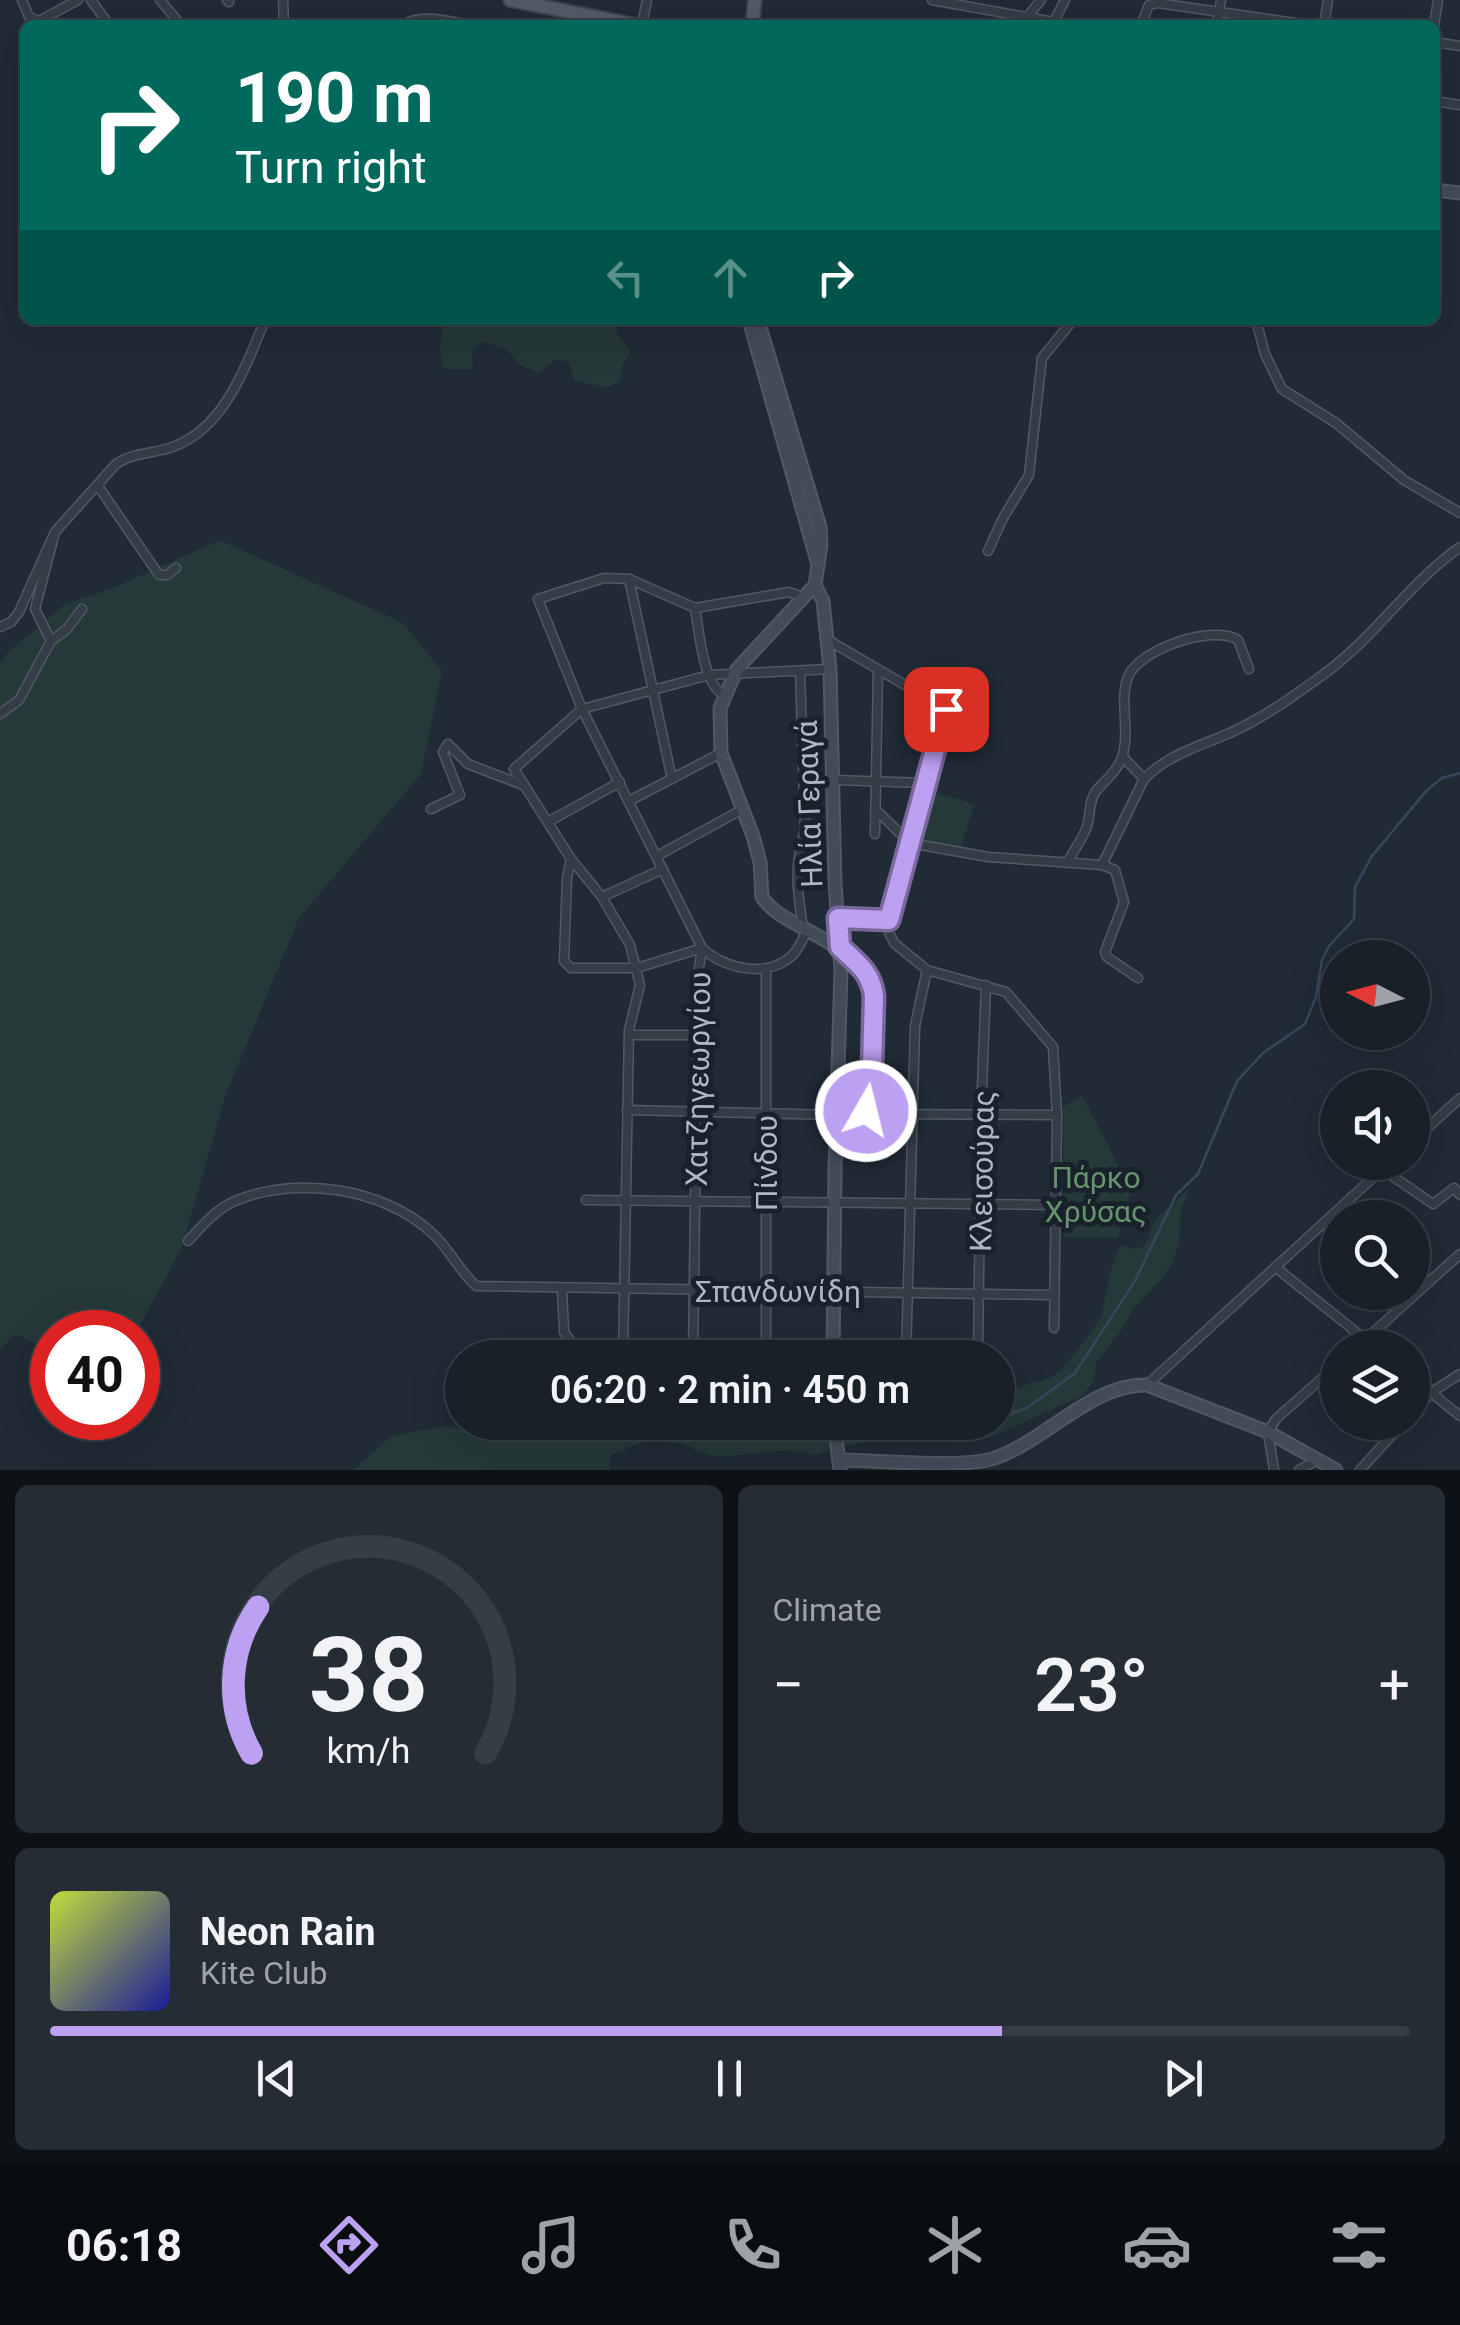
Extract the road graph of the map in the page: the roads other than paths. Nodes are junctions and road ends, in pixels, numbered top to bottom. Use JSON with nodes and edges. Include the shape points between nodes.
{"nodes":[{"id":1,"x":22,"y":0,"type":"edge"},
{"id":2,"x":78,"y":0,"type":"edge"},
{"id":3,"x":160,"y":0,"type":"edge"},
{"id":4,"x":510,"y":0,"type":"edge"},
{"id":5,"x":932,"y":0,"type":"edge"},
{"id":6,"x":1041,"y":0,"type":"edge"},
{"id":7,"x":1221,"y":0,"type":"edge"},
{"id":8,"x":540,"y":3,"type":"edge"},
{"id":9,"x":1219,"y":12,"type":"junction"},
{"id":10,"x":1028,"y":16,"type":"junction"},
{"id":11,"x":177,"y":20,"type":"edge"},
{"id":12,"x":411,"y":20,"type":"edge"},
{"id":13,"x":444,"y":20,"type":"edge"},
{"id":14,"x":616,"y":20,"type":"edge"},
{"id":15,"x":1040,"y":20,"type":"edge"},
{"id":16,"x":1143,"y":20,"type":"edge"},
{"id":17,"x":1218,"y":20,"type":"edge"},
{"id":18,"x":1274,"y":20,"type":"edge"},
{"id":19,"x":264,"y":325,"type":"edge"},
{"id":20,"x":750,"y":325,"type":"edge"},
{"id":21,"x":760,"y":325,"type":"edge"},
{"id":22,"x":1069,"y":325,"type":"edge"},
{"id":23,"x":1257,"y":325,"type":"edge"},
{"id":24,"x":98,"y":486,"type":"junction"},
{"id":25,"x":1460,"y":513,"type":"edge"},
{"id":26,"x":54,"y":532,"type":"junction"},
{"id":27,"x":1460,"y":546,"type":"edge"},
{"id":28,"x":988,"y":551,"type":"dead end"},
{"id":29,"x":817,"y":561,"type":"junction"},
{"id":30,"x":176,"y":568,"type":"dead end"},
{"id":31,"x":629,"y":579,"type":"junction"},
{"id":32,"x":815,"y":584,"type":"junction"},
{"id":33,"x":803,"y":596,"type":"junction"},
{"id":34,"x":695,"y":608,"type":"junction"},
{"id":35,"x":82,"y":609,"type":"dead end"},
{"id":36,"x":0,"y":627,"type":"edge"},
{"id":37,"x":827,"y":640,"type":"junction"},
{"id":38,"x":51,"y":641,"type":"junction"},
{"id":39,"x":830,"y":669,"type":"junction"},
{"id":40,"x":878,"y":669,"type":"junction"},
{"id":41,"x":1249,"y":669,"type":"dead end"},
{"id":42,"x":800,"y":671,"type":"junction"},
{"id":43,"x":734,"y":674,"type":"junction"},
{"id":44,"x":709,"y":675,"type":"junction"},
{"id":45,"x":653,"y":690,"type":"junction"},
{"id":46,"x":724,"y":694,"type":"junction"},
{"id":47,"x":582,"y":709,"type":"junction"},
{"id":48,"x":0,"y":714,"type":"edge"},
{"id":49,"x":721,"y":754,"type":"junction"},
{"id":50,"x":1123,"y":758,"type":"junction"},
{"id":51,"x":672,"y":779,"type":"junction"},
{"id":52,"x":835,"y":780,"type":"junction"},
{"id":53,"x":1144,"y":780,"type":"junction"},
{"id":54,"x":620,"y":782,"type":"junction"},
{"id":55,"x":875,"y":782,"type":"junction"},
{"id":56,"x":926,"y":783,"type":"junction"},
{"id":57,"x":525,"y":786,"type":"junction"},
{"id":58,"x":630,"y":800,"type":"junction"},
{"id":59,"x":875,"y":808,"type":"junction"},
{"id":60,"x":432,"y":809,"type":"dead end"},
{"id":61,"x":743,"y":810,"type":"junction"},
{"id":62,"x":548,"y":822,"type":"junction"},
{"id":63,"x":875,"y":834,"type":"dead end"},
{"id":64,"x":910,"y":843,"type":"junction"},
{"id":65,"x":657,"y":856,"type":"junction"},
{"id":66,"x":571,"y":859,"type":"junction"},
{"id":67,"x":1067,"y":863,"type":"junction"},
{"id":68,"x":1102,"y":866,"type":"junction"},
{"id":69,"x":663,"y":868,"type":"junction"},
{"id":70,"x":602,"y":897,"type":"junction"},
{"id":71,"x":838,"y":918,"type":"junction"},
{"id":72,"x":889,"y":920,"type":"junction"},
{"id":73,"x":805,"y":929,"type":"junction"},
{"id":74,"x":840,"y":947,"type":"junction"},
{"id":75,"x":702,"y":948,"type":"junction"},
{"id":76,"x":637,"y":968,"type":"junction"},
{"id":77,"x":766,"y":968,"type":"junction"},
{"id":78,"x":927,"y":970,"type":"junction"},
{"id":79,"x":1138,"y":978,"type":"dead end"},
{"id":80,"x":986,"y":985,"type":"junction"},
{"id":81,"x":631,"y":1034,"type":"junction"},
{"id":82,"x":698,"y":1034,"type":"junction"},
{"id":83,"x":1460,"y":1098,"type":"edge"},
{"id":84,"x":627,"y":1110,"type":"junction"},
{"id":85,"x":696,"y":1111,"type":"junction"},
{"id":86,"x":866,"y":1111,"type":"junction"},
{"id":87,"x":766,"y":1112,"type":"junction"},
{"id":88,"x":912,"y":1114,"type":"junction"},
{"id":89,"x":981,"y":1114,"type":"junction"},
{"id":90,"x":837,"y":1115,"type":"junction"},
{"id":91,"x":1057,"y":1115,"type":"junction"},
{"id":92,"x":1430,"y":1126,"type":"edge"},
{"id":93,"x":836,"y":1144,"type":"junction"},
{"id":94,"x":1371,"y":1180,"type":"edge"},
{"id":95,"x":1403,"y":1180,"type":"edge"},
{"id":96,"x":1460,"y":1195,"type":"edge"},
{"id":97,"x":625,"y":1199,"type":"junction"},
{"id":98,"x":586,"y":1200,"type":"dead end"},
{"id":99,"x":696,"y":1200,"type":"junction"},
{"id":100,"x":766,"y":1201,"type":"junction"},
{"id":101,"x":834,"y":1203,"type":"junction"},
{"id":102,"x":910,"y":1204,"type":"junction"},
{"id":103,"x":980,"y":1204,"type":"junction"},
{"id":104,"x":1057,"y":1205,"type":"junction"},
{"id":105,"x":188,"y":1241,"type":"dead end"},
{"id":106,"x":1460,"y":1254,"type":"edge"},
{"id":107,"x":1450,"y":1263,"type":"junction"},
{"id":108,"x":1276,"y":1267,"type":"junction"},
{"id":109,"x":1460,"y":1272,"type":"edge"},
{"id":110,"x":562,"y":1289,"type":"junction"},
{"id":111,"x":625,"y":1289,"type":"junction"},
{"id":112,"x":694,"y":1290,"type":"junction"},
{"id":113,"x":765,"y":1290,"type":"junction"},
{"id":114,"x":833,"y":1291,"type":"junction"},
{"id":115,"x":908,"y":1292,"type":"junction"},
{"id":116,"x":980,"y":1294,"type":"junction"},
{"id":117,"x":1055,"y":1295,"type":"junction"},
{"id":118,"x":1054,"y":1328,"type":"dead end"},
{"id":119,"x":1355,"y":1330,"type":"edge"},
{"id":120,"x":1376,"y":1330,"type":"edge"},
{"id":121,"x":570,"y":1340,"type":"edge"},
{"id":122,"x":624,"y":1340,"type":"edge"},
{"id":123,"x":693,"y":1340,"type":"edge"},
{"id":124,"x":766,"y":1340,"type":"edge"},
{"id":125,"x":833,"y":1340,"type":"edge"},
{"id":126,"x":907,"y":1340,"type":"edge"},
{"id":127,"x":979,"y":1340,"type":"edge"},
{"id":128,"x":1460,"y":1374,"type":"edge"},
{"id":129,"x":1320,"y":1380,"type":"edge"},
{"id":130,"x":1147,"y":1386,"type":"junction"},
{"id":131,"x":1432,"y":1392,"type":"joint"},
{"id":132,"x":1460,"y":1416,"type":"edge"},
{"id":133,"x":1268,"y":1432,"type":"junction"},
{"id":134,"x":836,"y":1440,"type":"edge"},
{"id":135,"x":1388,"y":1440,"type":"edge"},
{"id":136,"x":1319,"y":1459,"type":"junction"},
{"id":137,"x":840,"y":1465,"type":"edge"},
{"id":138,"x":916,"y":1466,"type":"edge"},
{"id":139,"x":1274,"y":1470,"type":"edge"},
{"id":140,"x":1299,"y":1470,"type":"edge"},
{"id":141,"x":1336,"y":1470,"type":"edge"},
{"id":142,"x":1360,"y":1470,"type":"edge"}],
"edges":[{"from":1,"to":2,"type":"street","via":[[29,17],[43,19]]},
{"from":3,"to":11,"type":"street"},
{"from":4,"to":8,"type":"main road"},
{"from":5,"to":10,"type":"street"},
{"from":6,"to":10,"type":"street"},
{"from":7,"to":9,"type":"street"},
{"from":8,"to":14,"type":"main road"},
{"from":9,"to":16,"type":"street","via":[[1158,2]]},
{"from":9,"to":17,"type":"street"},
{"from":9,"to":18,"type":"street"},
{"from":10,"to":15,"type":"street"},
{"from":12,"to":13,"type":"street"},
{"from":19,"to":24,"type":"street","via":[[229,398],[207,424],[178,446],[120,460]]},
{"from":20,"to":29,"type":"street"},
{"from":21,"to":29,"type":"street","via":[[820,526]]},
{"from":22,"to":28,"type":"street","via":[[1042,358],[1029,476]]},
{"from":23,"to":25,"type":"street","via":[[1282,389]]},
{"from":24,"to":26,"type":"street"},
{"from":24,"to":30,"type":"street","via":[[159,574]]},
{"from":26,"to":36,"type":"street","via":[[20,612]]},
{"from":26,"to":38,"type":"street","via":[[35,609]]},
{"from":27,"to":53,"type":"street","via":[[1326,674],[1250,722],[1162,763]]},
{"from":29,"to":32,"type":"street","name":"Ηλία Γεραγά"},
{"from":31,"to":34,"type":"street"},
{"from":31,"to":45,"type":"street"},
{"from":31,"to":47,"type":"street","name":"Χατζηγεωργίου","via":[[604,578],[538,598]]},
{"from":32,"to":33,"type":"street"},
{"from":32,"to":37,"type":"street","name":"Ηλία Γεραγά"},
{"from":33,"to":34,"type":"street","via":[[790,592]]},
{"from":33,"to":43,"type":"street"},
{"from":34,"to":44,"type":"street"},
{"from":35,"to":38,"type":"street"},
{"from":37,"to":39,"type":"street","name":"Ηλία Γεραγά"},
{"from":37,"to":40,"type":"street"},
{"from":38,"to":48,"type":"street","via":[[18,700]]},
{"from":39,"to":42,"type":"street"},
{"from":39,"to":52,"type":"street","name":"Ηλία Γεραγά"},
{"from":40,"to":55,"type":"street"},
{"from":40,"to":56,"type":"street","via":[[946,709]]},
{"from":41,"to":50,"type":"street","via":[[1238,640],[1220,633],[1141,660],[1126,680]]},
{"from":42,"to":43,"type":"street"},
{"from":42,"to":73,"type":"street","via":[[805,829],[796,890]]},
{"from":43,"to":44,"type":"street"},
{"from":43,"to":46,"type":"street"},
{"from":44,"to":45,"type":"street"},
{"from":44,"to":46,"type":"street"},
{"from":45,"to":47,"type":"street"},
{"from":45,"to":51,"type":"street"},
{"from":46,"to":49,"type":"street"},
{"from":47,"to":54,"type":"street","name":"Χατζηγεωργίου"},
{"from":47,"to":57,"type":"street","via":[[514,769]]},
{"from":49,"to":51,"type":"street"},
{"from":49,"to":61,"type":"street"},
{"from":50,"to":53,"type":"street"},
{"from":50,"to":67,"type":"street","via":[[1094,793],[1088,825]]},
{"from":51,"to":58,"type":"street"},
{"from":52,"to":55,"type":"street"},
{"from":52,"to":71,"type":"street","name":"Ηλία Γεραγά"},
{"from":53,"to":68,"type":"street"},
{"from":54,"to":58,"type":"street","name":"Χατζηγεωργίου"},
{"from":54,"to":62,"type":"street"},
{"from":55,"to":56,"type":"street"},
{"from":55,"to":59,"type":"street"},
{"from":56,"to":64,"type":"street"},
{"from":57,"to":60,"type":"street","via":[[468,764],[448,744],[443,752],[460,795]]},
{"from":57,"to":62,"type":"street"},
{"from":58,"to":65,"type":"street","name":"Χατζηγεωργίου"},
{"from":59,"to":63,"type":"street"},
{"from":59,"to":64,"type":"street"},
{"from":61,"to":65,"type":"street"},
{"from":61,"to":73,"type":"street","via":[[760,862],[762,897]]},
{"from":62,"to":66,"type":"street"},
{"from":64,"to":67,"type":"street","via":[[988,858]]},
{"from":64,"to":72,"type":"street"},
{"from":65,"to":69,"type":"street","name":"Χατζηγεωργίου"},
{"from":66,"to":70,"type":"street"},
{"from":66,"to":76,"type":"street","via":[[566,965]]},
{"from":67,"to":68,"type":"street"},
{"from":68,"to":79,"type":"street","via":[[1115,870],[1124,902],[1105,952]]},
{"from":69,"to":70,"type":"street"},
{"from":69,"to":75,"type":"street","name":"Χατζηγεωργίου"},
{"from":70,"to":76,"type":"street"},
{"from":71,"to":72,"type":"street"},
{"from":71,"to":74,"type":"street","name":"Ηλία Γεραγά"},
{"from":72,"to":78,"type":"street","via":[[894,943]]},
{"from":73,"to":74,"type":"street"},
{"from":73,"to":77,"type":"street","via":[[796,952]]},
{"from":74,"to":86,"type":"street","via":[[872,983],[876,1010]]},
{"from":74,"to":90,"type":"street","name":"Ηλία Γεραγά"},
{"from":75,"to":76,"type":"street"},
{"from":75,"to":77,"type":"street","via":[[726,965]]},
{"from":75,"to":82,"type":"street","name":"Χατζηγεωργίου"},
{"from":76,"to":81,"type":"street"},
{"from":77,"to":87,"type":"street","name":"Πίνδου"},
{"from":78,"to":80,"type":"street"},
{"from":78,"to":88,"type":"street","via":[[916,1008]]},
{"from":80,"to":89,"type":"street","name":"Κλεισούρας"},
{"from":80,"to":91,"type":"street","via":[[1006,992],[1053,1047]]},
{"from":81,"to":82,"type":"street"},
{"from":81,"to":84,"type":"street"},
{"from":82,"to":85,"type":"street","name":"Χατζηγεωργίου"},
{"from":83,"to":92,"type":"street"},
{"from":84,"to":85,"type":"street"},
{"from":84,"to":97,"type":"street"},
{"from":85,"to":87,"type":"street"},
{"from":85,"to":99,"type":"street","name":"Χατζηγεωργίου"},
{"from":86,"to":88,"type":"street"},
{"from":86,"to":93,"type":"street"},
{"from":87,"to":90,"type":"street"},
{"from":87,"to":100,"type":"street","name":"Πίνδου"},
{"from":88,"to":89,"type":"street"},
{"from":88,"to":102,"type":"street"},
{"from":89,"to":91,"type":"street"},
{"from":89,"to":103,"type":"street","name":"Κλεισούρας"},
{"from":90,"to":93,"type":"street","name":"Ηλία Γεραγά"},
{"from":91,"to":104,"type":"street"},
{"from":93,"to":101,"type":"street","name":"Ηλία Γεραγά"},
{"from":94,"to":108,"type":"street"},
{"from":95,"to":96,"type":"street","via":[[1432,1204],[1454,1188]]},
{"from":97,"to":98,"type":"street"},
{"from":97,"to":99,"type":"street"},
{"from":97,"to":111,"type":"street"},
{"from":99,"to":100,"type":"street"},
{"from":99,"to":112,"type":"street","name":"Χατζηγεωργίου"},
{"from":100,"to":101,"type":"street"},
{"from":100,"to":113,"type":"street","name":"Πίνδου"},
{"from":101,"to":102,"type":"street"},
{"from":101,"to":114,"type":"street","name":"Ηλία Γεραγά"},
{"from":102,"to":103,"type":"street"},
{"from":102,"to":115,"type":"street"},
{"from":103,"to":104,"type":"street"},
{"from":103,"to":116,"type":"street","name":"Κλεισούρας"},
{"from":104,"to":117,"type":"street"},
{"from":105,"to":110,"type":"street","name":"Σπανδωνίδη","via":[[221,1210],[250,1196],[302,1189],[352,1194],[390,1204],[417,1221],[473,1284]]},
{"from":106,"to":107,"type":"street"},
{"from":107,"to":109,"type":"street"},
{"from":107,"to":120,"type":"street"},
{"from":108,"to":119,"type":"street"},
{"from":108,"to":130,"type":"street"},
{"from":110,"to":111,"type":"street","name":"Σπανδωνίδη"},
{"from":110,"to":121,"type":"street"},
{"from":111,"to":112,"type":"street","name":"Σπανδωνίδη"},
{"from":111,"to":122,"type":"street"},
{"from":112,"to":113,"type":"street","name":"Σπανδωνίδη"},
{"from":112,"to":123,"type":"street","name":"Χατζηγεωργίου"},
{"from":113,"to":114,"type":"street","name":"Σπανδωνίδη"},
{"from":113,"to":124,"type":"street","name":"Πίνδου"},
{"from":114,"to":115,"type":"street","name":"Σπανδωνίδη"},
{"from":114,"to":125,"type":"street","name":"Ηλία Γεραγά"},
{"from":115,"to":116,"type":"street","name":"Σπανδωνίδη"},
{"from":115,"to":126,"type":"street"},
{"from":116,"to":117,"type":"street","name":"Σπανδωνίδη"},
{"from":116,"to":127,"type":"street","name":"Κλεισούρας"},
{"from":117,"to":118,"type":"street"},
{"from":128,"to":131,"type":"street"},
{"from":129,"to":133,"type":"street"},
{"from":130,"to":133,"type":"street"},
{"from":130,"to":138,"type":"street","via":[[1113,1390],[996,1462]]},
{"from":131,"to":132,"type":"street"},
{"from":133,"to":136,"type":"street"},
{"from":133,"to":139,"type":"street"},
{"from":134,"to":137,"type":"street"},
{"from":135,"to":142,"type":"street"},
{"from":136,"to":140,"type":"street"},
{"from":136,"to":141,"type":"street"},
{"from":137,"to":138,"type":"street"}]}
